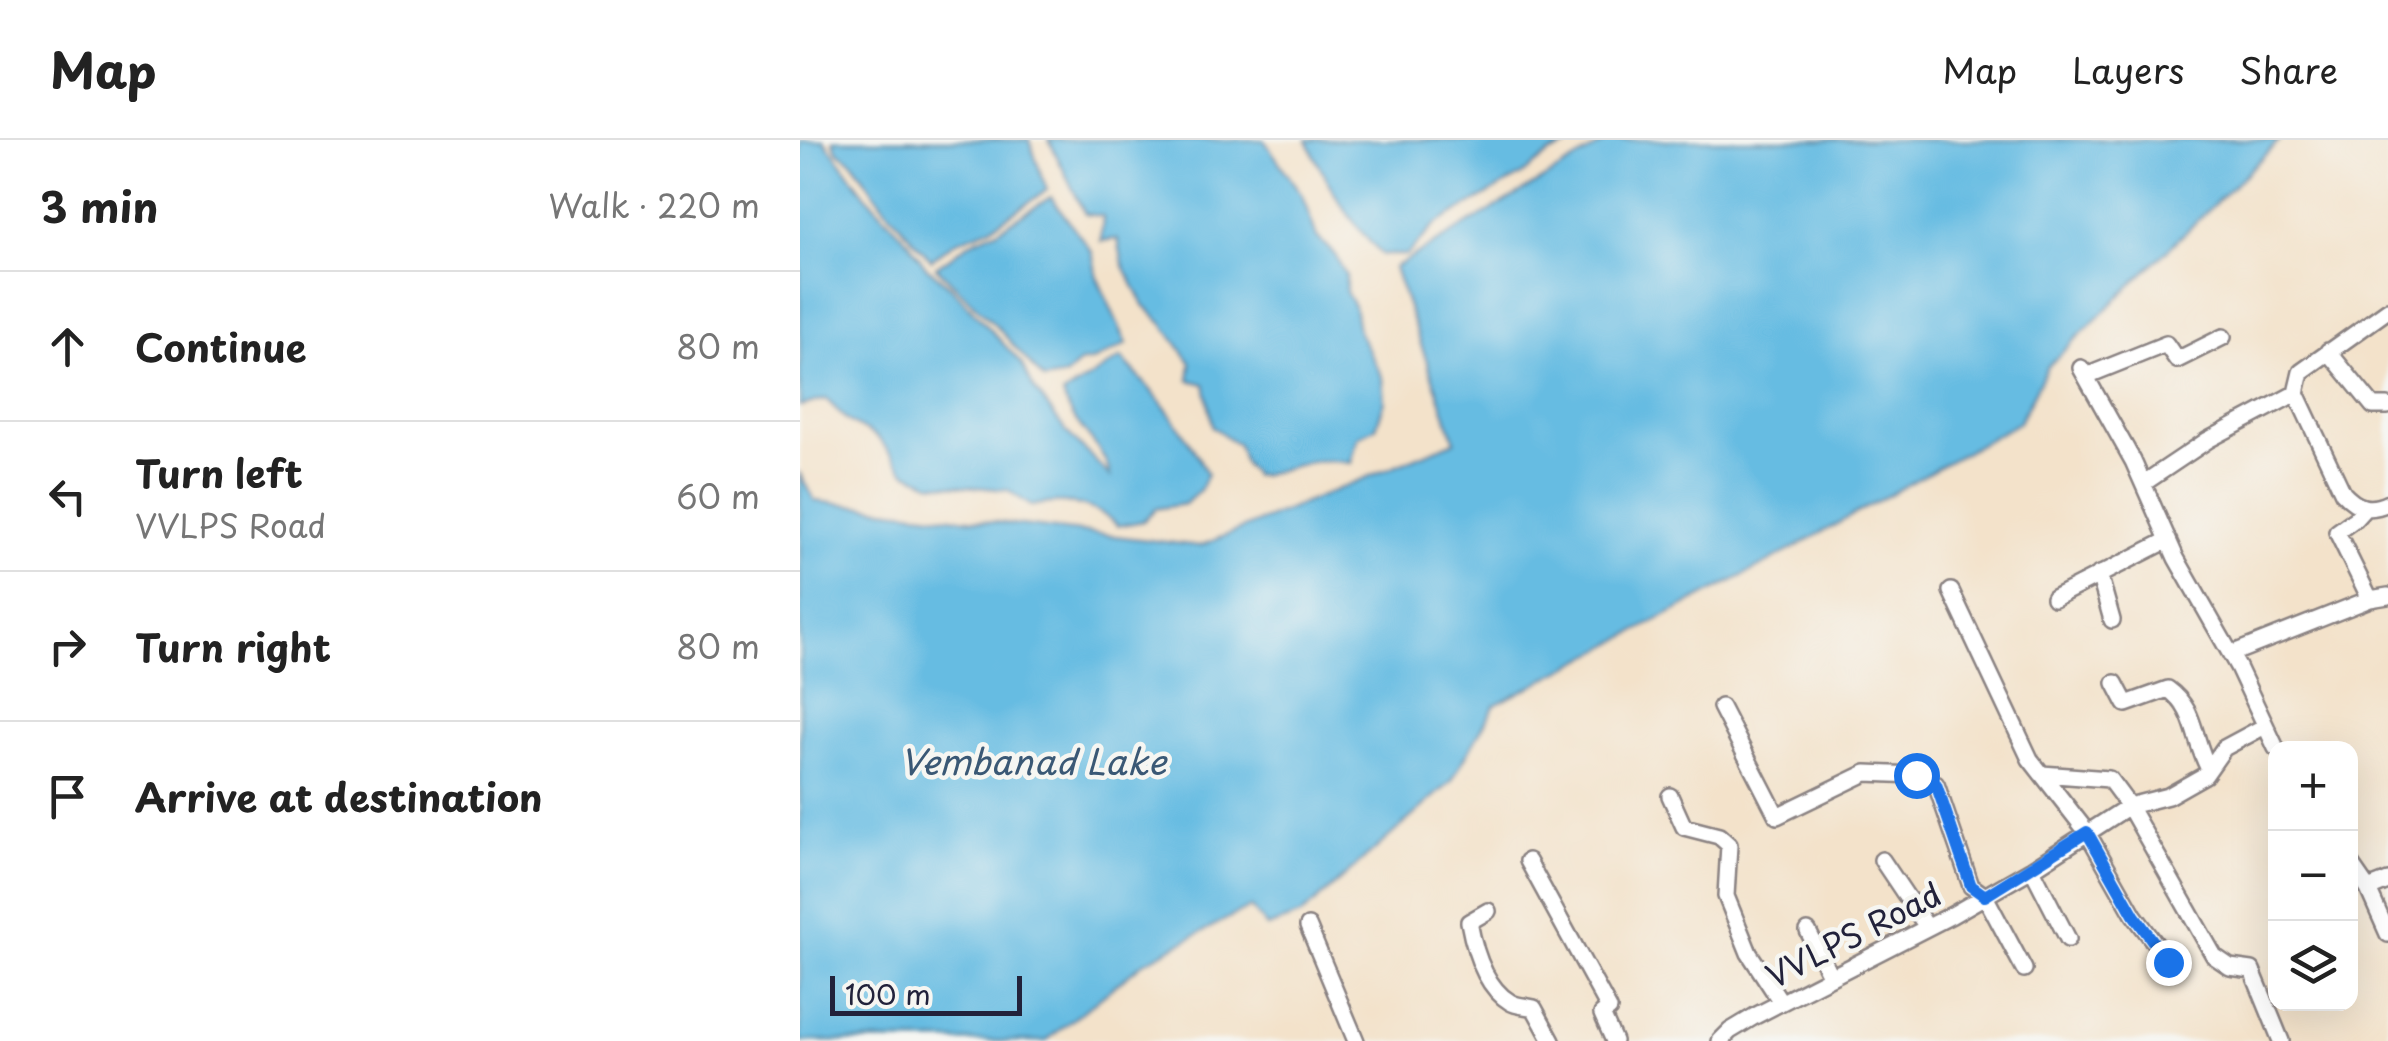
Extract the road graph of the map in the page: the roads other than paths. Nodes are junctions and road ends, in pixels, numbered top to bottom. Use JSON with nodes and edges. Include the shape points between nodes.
{"nodes":[{"id":1,"x":2388,"y":310,"type":"edge"},
{"id":2,"x":2223,"y":337,"type":"dead end"},
{"id":3,"x":2328,"y":351,"type":"junction"},
{"id":4,"x":2296,"y":393,"type":"junction"},
{"id":5,"x":2388,"y":406,"type":"edge"},
{"id":6,"x":2144,"y":483,"type":"junction"},
{"id":7,"x":2388,"y":503,"type":"edge"},
{"id":8,"x":2365,"y":508,"type":"junction"},
{"id":9,"x":2168,"y":540,"type":"junction"},
{"id":10,"x":2099,"y":574,"type":"junction"},
{"id":11,"x":1950,"y":591,"type":"dead end"},
{"id":12,"x":2388,"y":596,"type":"edge"},
{"id":13,"x":2054,"y":598,"type":"dead end"},
{"id":14,"x":2370,"y":599,"type":"junction"},
{"id":15,"x":2112,"y":620,"type":"dead end"},
{"id":16,"x":2231,"y":654,"type":"junction"},
{"id":17,"x":2115,"y":683,"type":"dead end"},
{"id":18,"x":1721,"y":706,"type":"dead end"},
{"id":19,"x":2265,"y":726,"type":"junction"},
{"id":20,"x":2272,"y":741,"type":"edge"},
{"id":21,"x":2209,"y":769,"type":"junction"},
{"id":22,"x":2042,"y":774,"type":"junction"},
{"id":23,"x":1670,"y":796,"type":"dead end"},
{"id":24,"x":2129,"y":806,"type":"junction"},
{"id":25,"x":2087,"y":832,"type":"junction"},
{"id":26,"x":1882,"y":860,"type":"dead end"},
{"id":27,"x":1528,"y":861,"type":"dead end"},
{"id":28,"x":2032,"y":869,"type":"junction"},
{"id":29,"x":2358,"y":875,"type":"edge"},
{"id":30,"x":2388,"y":881,"type":"edge"},
{"id":31,"x":2368,"y":889,"type":"junction"},
{"id":32,"x":1985,"y":896,"type":"junction"},
{"id":33,"x":1488,"y":911,"type":"dead end"},
{"id":34,"x":1308,"y":926,"type":"dead end"},
{"id":35,"x":1928,"y":928,"type":"junction"},
{"id":36,"x":1808,"y":931,"type":"dead end"},
{"id":37,"x":2388,"y":934,"type":"edge"},
{"id":38,"x":2068,"y":939,"type":"dead end"},
{"id":39,"x":2168,"y":962,"type":"dead end"},
{"id":40,"x":2024,"y":968,"type":"dead end"},
{"id":41,"x":1831,"y":976,"type":"junction"},
{"id":42,"x":1781,"y":1002,"type":"junction"},
{"id":43,"x":1356,"y":1041,"type":"edge"},
{"id":44,"x":1552,"y":1041,"type":"edge"},
{"id":45,"x":1614,"y":1041,"type":"edge"},
{"id":46,"x":1720,"y":1041,"type":"edge"},
{"id":47,"x":2281,"y":1041,"type":"edge"}],
"edges":[{"from":1,"to":3,"type":"street"},
{"from":2,"to":6,"type":"street","via":[[2177,360],[2166,344],[2084,372]]},
{"from":3,"to":4,"type":"street","via":[[2301,372]]},
{"from":3,"to":5,"type":"street","via":[[2373,406]]},
{"from":4,"to":6,"type":"street"},
{"from":4,"to":8,"type":"street","via":[[2343,493]]},
{"from":6,"to":9,"type":"street"},
{"from":7,"to":8,"type":"street"},
{"from":8,"to":14,"type":"street","via":[[2337,532]]},
{"from":9,"to":10,"type":"street"},
{"from":9,"to":16,"type":"street"},
{"from":10,"to":13,"type":"street"},
{"from":10,"to":15,"type":"street"},
{"from":11,"to":22,"type":"street"},
{"from":12,"to":14,"type":"street"},
{"from":14,"to":16,"type":"street"},
{"from":16,"to":19,"type":"street"},
{"from":17,"to":21,"type":"street","via":[[2126,704],[2168,689],[2186,702]]},
{"from":18,"to":32,"type":"street","via":[[1777,816],[1866,773],[1916,775],[1936,784],[1971,886]]},
{"from":19,"to":20,"type":"street"},
{"from":19,"to":21,"type":"street","name":"VVLPS Road","via":[[2224,748]]},
{"from":21,"to":24,"type":"street","name":"VVLPS Road","via":[[2168,796]]},
{"from":22,"to":24,"type":"street","via":[[2110,779]]},
{"from":22,"to":25,"type":"street"},
{"from":23,"to":42,"type":"street","via":[[1684,827],[1729,845],[1726,896],[1749,954]]},
{"from":24,"to":25,"type":"street","name":"VVLPS Road"},
{"from":24,"to":47,"type":"street","via":[[2214,956],[2252,970]]},
{"from":25,"to":28,"type":"street","name":"VVLPS Road"},
{"from":25,"to":39,"type":"street"},
{"from":26,"to":35,"type":"street"},
{"from":27,"to":45,"type":"street","via":[[1609,1009],[1602,1014]]},
{"from":28,"to":32,"type":"street","name":"VVLPS Road"},
{"from":28,"to":38,"type":"street"},
{"from":29,"to":31,"type":"street"},
{"from":30,"to":31,"type":"street"},
{"from":31,"to":37,"type":"street"},
{"from":32,"to":35,"type":"street","name":"VVLPS Road"},
{"from":32,"to":40,"type":"street"},
{"from":33,"to":44,"type":"street","via":[[1469,922],[1491,983],[1511,1003],[1534,1008]]},
{"from":34,"to":43,"type":"street"},
{"from":35,"to":41,"type":"street","name":"VVLPS Road"},
{"from":36,"to":41,"type":"street"},
{"from":41,"to":42,"type":"street","name":"VVLPS Road"},
{"from":42,"to":46,"type":"street","name":"VVLPS Road"}]}
